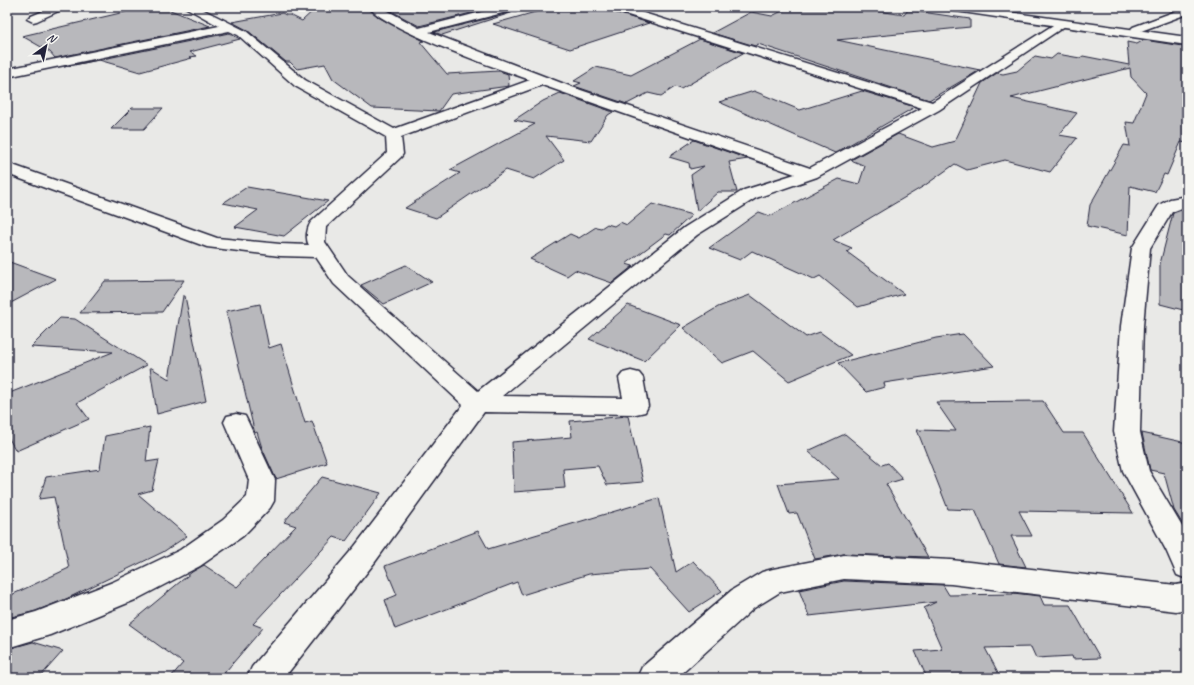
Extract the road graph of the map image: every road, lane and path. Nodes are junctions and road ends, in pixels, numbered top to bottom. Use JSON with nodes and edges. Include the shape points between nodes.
{"nodes":[{"id":1,"x":62,"y":7,"type":"edge"},
{"id":2,"x":190,"y":7,"type":"edge"},
{"id":3,"x":374,"y":7,"type":"edge"},
{"id":4,"x":514,"y":7,"type":"edge"},
{"id":5,"x":613,"y":7,"type":"edge"},
{"id":6,"x":949,"y":7,"type":"edge"},
{"id":7,"x":986,"y":7,"type":"edge"},
{"id":8,"x":1187,"y":10,"type":"edge"},
{"id":9,"x":32,"y":19,"type":"dead end"},
{"id":10,"x":1062,"y":24,"type":"junction"},
{"id":11,"x":231,"y":27,"type":"junction"},
{"id":12,"x":1137,"y":29,"type":"junction"},
{"id":13,"x":420,"y":31,"type":"junction"},
{"id":14,"x":1187,"y":35,"type":"edge"},
{"id":15,"x":1187,"y":41,"type":"edge"},
{"id":16,"x":7,"y":73,"type":"edge"},
{"id":17,"x":542,"y":81,"type":"junction"},
{"id":18,"x":934,"y":107,"type":"junction"},
{"id":19,"x":393,"y":135,"type":"junction"},
{"id":20,"x":7,"y":168,"type":"edge"},
{"id":21,"x":811,"y":174,"type":"junction"},
{"id":22,"x":1187,"y":201,"type":"edge"},
{"id":23,"x":322,"y":252,"type":"junction"},
{"id":24,"x":631,"y":378,"type":"dead end"},
{"id":25,"x":478,"y":404,"type":"junction"},
{"id":26,"x":236,"y":422,"type":"dead end"},
{"id":27,"x":1187,"y":567,"type":"edge"},
{"id":28,"x":1187,"y":596,"type":"edge"},
{"id":29,"x":7,"y":634,"type":"edge"},
{"id":30,"x":264,"y":678,"type":"edge"},
{"id":31,"x":654,"y":678,"type":"edge"}],
"edges":[{"from":1,"to":9,"type":"street"},
{"from":2,"to":11,"type":"street"},
{"from":3,"to":13,"type":"street"},
{"from":4,"to":13,"type":"street"},
{"from":5,"to":18,"type":"street"},
{"from":6,"to":10,"type":"street"},
{"from":7,"to":12,"type":"street"},
{"from":8,"to":12,"type":"street"},
{"from":10,"to":15,"type":"street"},
{"from":10,"to":18,"type":"street"},
{"from":11,"to":16,"type":"street"},
{"from":11,"to":19,"type":"street","via":[[242,33],[300,83]]},
{"from":12,"to":14,"type":"street"},
{"from":13,"to":17,"type":"street"},
{"from":17,"to":19,"type":"street"},
{"from":17,"to":21,"type":"street"},
{"from":18,"to":21,"type":"street"},
{"from":19,"to":23,"type":"street","via":[[395,154],[317,226],[316,242]]},
{"from":20,"to":23,"type":"street","via":[[214,243]]},
{"from":21,"to":25,"type":"street","via":[[750,194],[691,231]]},
{"from":22,"to":27,"type":"street","via":[[1165,209],[1141,248],[1132,326],[1127,432],[1136,471],[1180,549]]},
{"from":23,"to":25,"type":"street","via":[[341,280]]},
{"from":24,"to":25,"type":"street","via":[[636,406]]},
{"from":25,"to":30,"type":"street","via":[[365,554]]},
{"from":26,"to":29,"type":"street","via":[[262,480],[260,500],[233,528],[190,558],[124,590],[39,625]]},
{"from":28,"to":31,"type":"street","via":[[1176,598],[951,572],[844,567],[773,581],[743,599]]}]}
